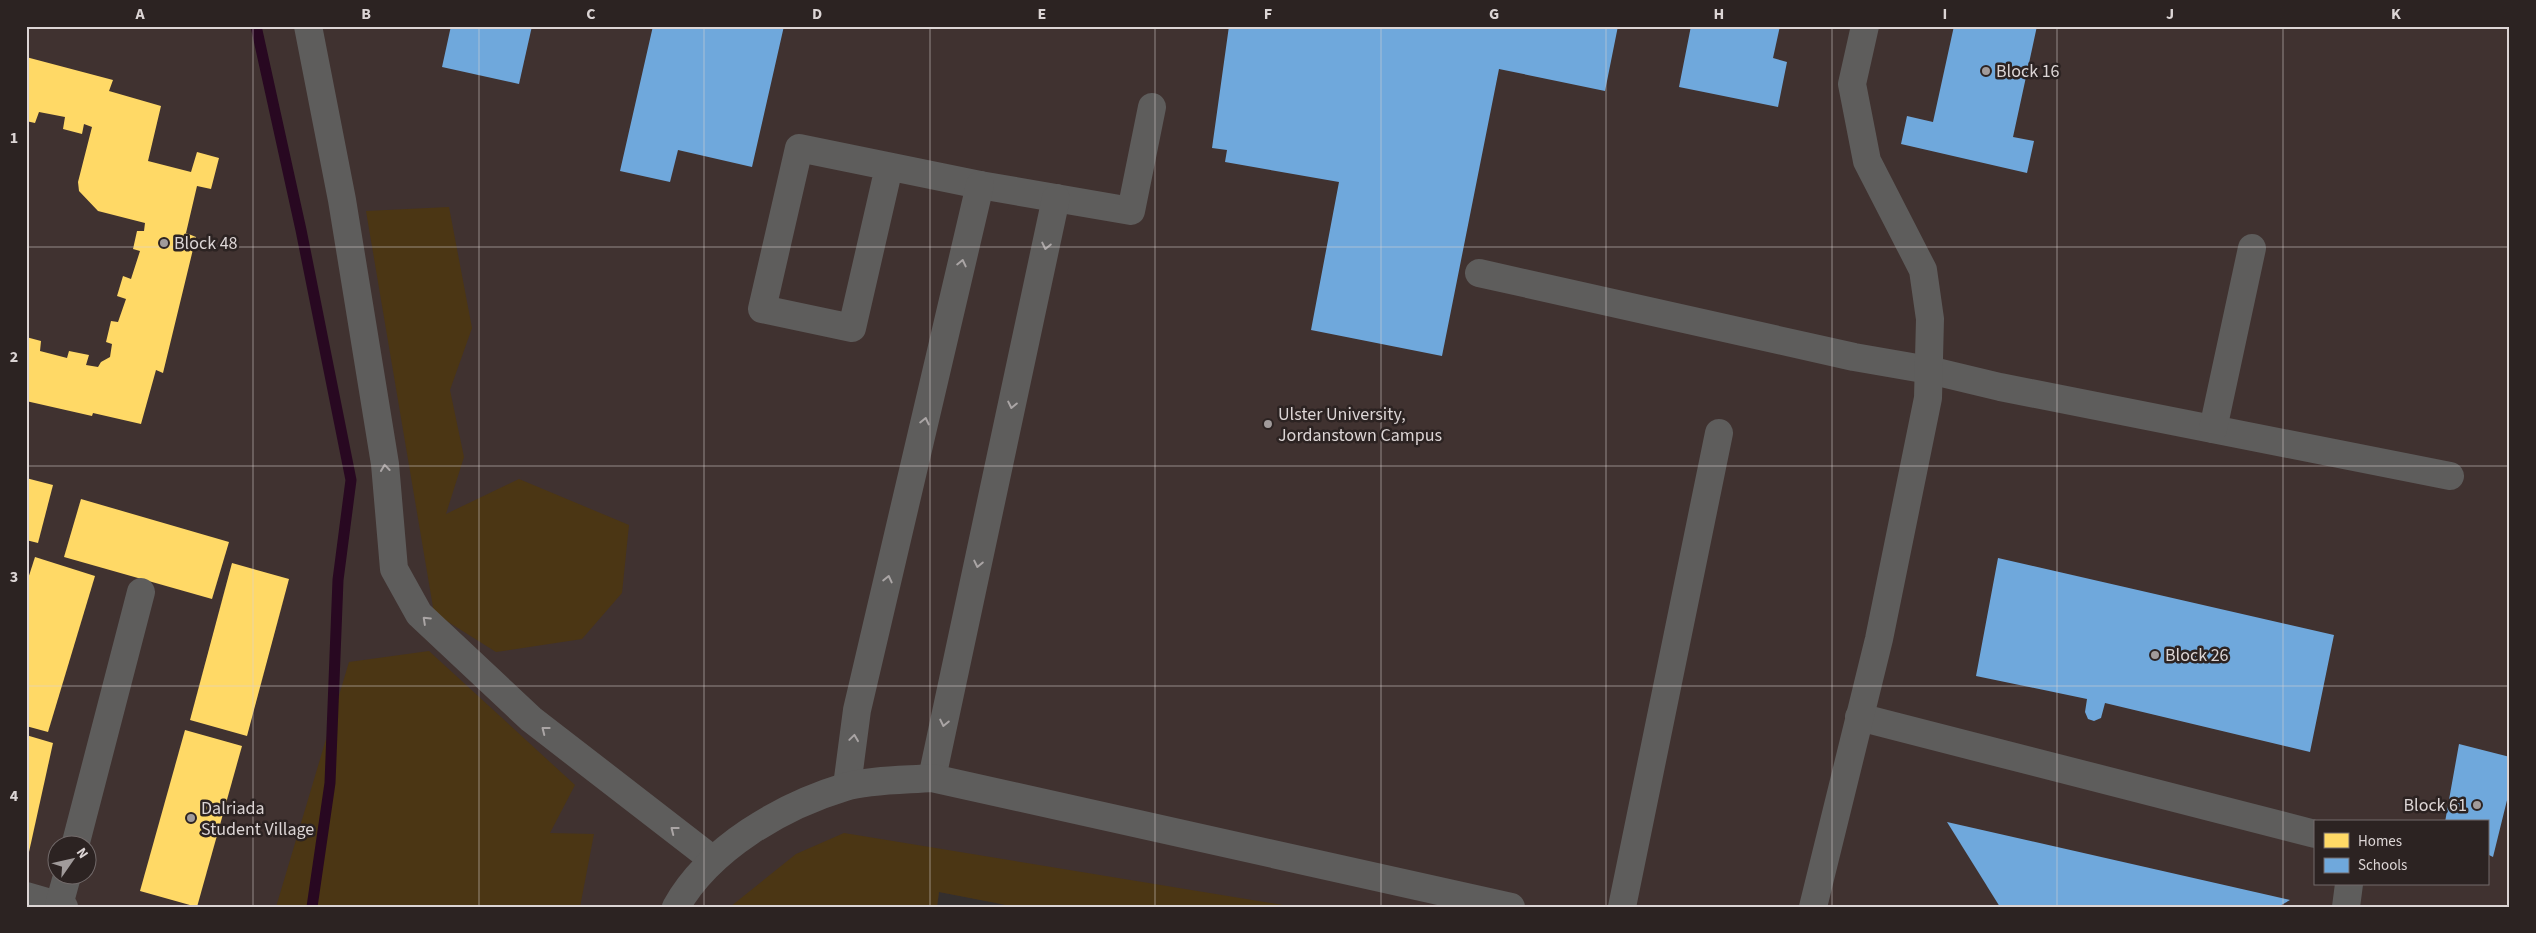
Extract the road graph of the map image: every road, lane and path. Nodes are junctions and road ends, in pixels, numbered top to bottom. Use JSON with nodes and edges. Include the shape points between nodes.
{"nodes":[{"id":1,"x":308,"y":26,"type":"edge"},
{"id":2,"x":1865,"y":26,"type":"edge"},
{"id":3,"x":1152,"y":107,"type":"dead end"},
{"id":4,"x":889,"y":167,"type":"junction"},
{"id":5,"x":980,"y":186,"type":"junction"},
{"id":6,"x":1056,"y":198,"type":"junction"},
{"id":7,"x":2252,"y":248,"type":"dead end"},
{"id":8,"x":1478,"y":273,"type":"dead end"},
{"id":9,"x":1929,"y":370,"type":"junction"},
{"id":10,"x":2213,"y":429,"type":"junction"},
{"id":11,"x":1719,"y":434,"type":"dead end"},
{"id":12,"x":2450,"y":476,"type":"dead end"},
{"id":13,"x":141,"y":592,"type":"dead end"},
{"id":14,"x":1859,"y":717,"type":"junction"},
{"id":15,"x":932,"y":778,"type":"junction"},
{"id":16,"x":847,"y":786,"type":"junction"},
{"id":17,"x":2314,"y":834,"type":"edge"},
{"id":18,"x":77,"y":836,"type":"edge"},
{"id":19,"x":712,"y":859,"type":"junction"},
{"id":20,"x":65,"y":886,"type":"edge"},
{"id":21,"x":2348,"y":886,"type":"edge"},
{"id":22,"x":26,"y":896,"type":"edge"},
{"id":23,"x":61,"y":906,"type":"edge"},
{"id":24,"x":676,"y":907,"type":"edge"},
{"id":25,"x":1511,"y":907,"type":"edge"},
{"id":26,"x":1622,"y":907,"type":"edge"},
{"id":27,"x":1813,"y":907,"type":"edge"},
{"id":28,"x":2346,"y":907,"type":"edge"}],
"edges":[{"from":19,"to":1,"type":"lane","one_way":true,"via":[[531,719],[419,614],[394,569],[385,464],[342,200]]},
{"from":2,"to":9,"type":"lane","via":[[1852,84],[1867,160],[1923,270],[1930,319]]},
{"from":3,"to":6,"type":"lane","via":[[1131,211]]},
{"from":4,"to":4,"type":"lane","via":[[852,328],[762,309],[799,148]]},
{"from":4,"to":5,"type":"lane"},
{"from":5,"to":6,"type":"lane"},
{"from":16,"to":5,"type":"lane","one_way":true,"via":[[858,710]]},
{"from":6,"to":15,"type":"lane","one_way":true},
{"from":7,"to":10,"type":"lane"},
{"from":8,"to":9,"type":"lane","via":[[1854,357]]},
{"from":9,"to":10,"type":"lane"},
{"from":9,"to":14,"type":"lane","via":[[1928,398],[1879,639]]},
{"from":10,"to":12,"type":"lane"},
{"from":11,"to":26,"type":"lane"},
{"from":13,"to":18,"type":"lane"},
{"from":14,"to":17,"type":"lane"},
{"from":14,"to":27,"type":"lane"},
{"from":15,"to":16,"type":"lane"},
{"from":15,"to":25,"type":"lane"},
{"from":16,"to":19,"type":"lane","via":[[780,811]]},
{"from":19,"to":24,"type":"lane"},
{"from":20,"to":23,"type":"lane"},
{"from":21,"to":28,"type":"lane"},
{"from":22,"to":23,"type":"lane"}]}
